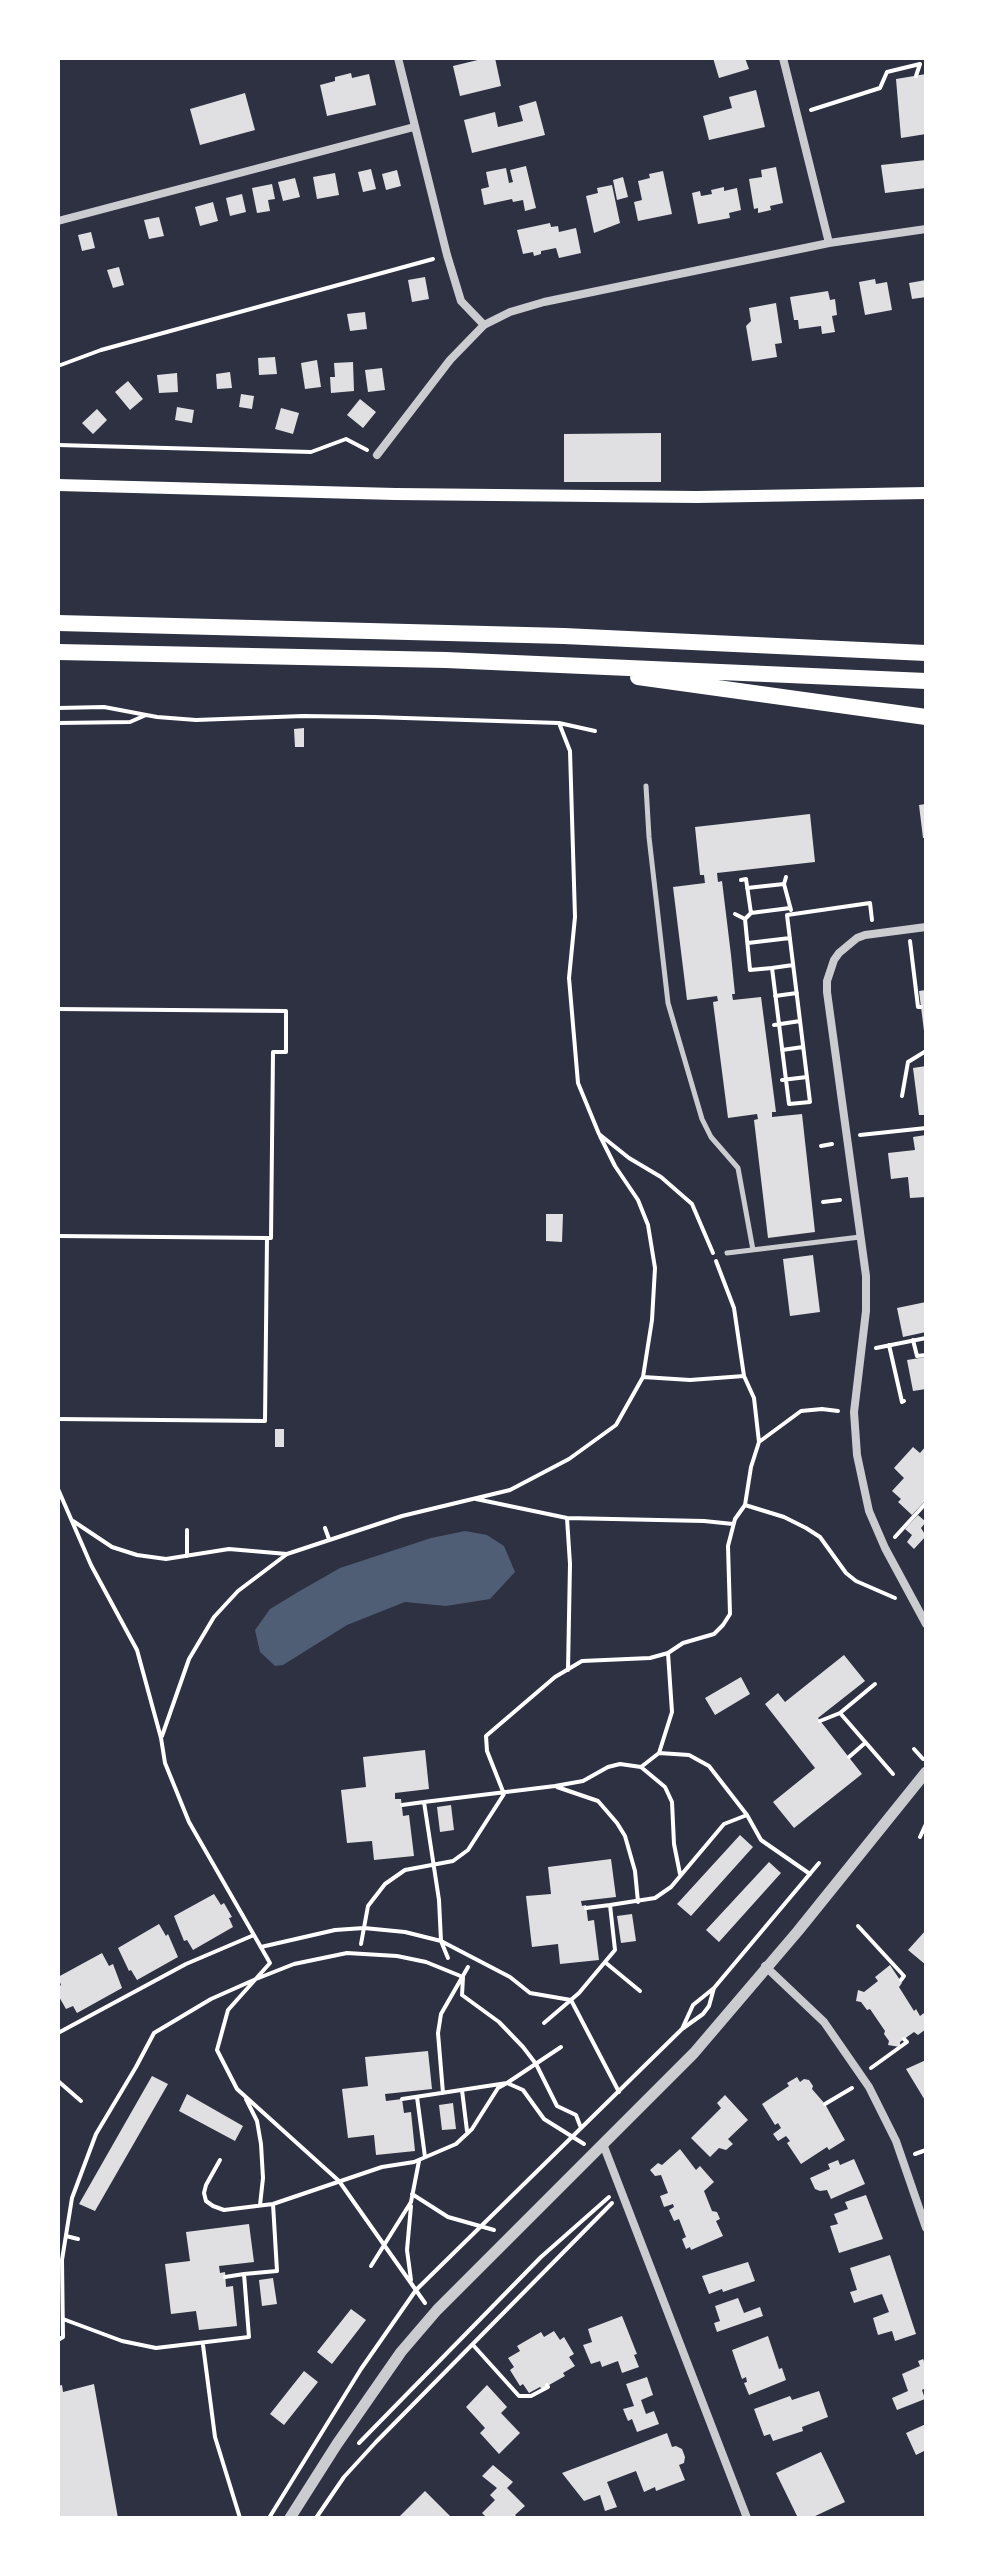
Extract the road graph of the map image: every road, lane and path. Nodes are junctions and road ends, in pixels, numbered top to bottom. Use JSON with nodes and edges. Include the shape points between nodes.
{"nodes":[{"id":1,"x":398,"y":58,"type":"edge"},
{"id":2,"x":783,"y":58,"type":"edge"},
{"id":3,"x":916,"y":76,"type":"dead end"},
{"id":4,"x":798,"y":114,"type":"junction"},
{"id":5,"x":414,"y":127,"type":"junction"},
{"id":6,"x":58,"y":221,"type":"edge"},
{"id":7,"x":926,"y":229,"type":"edge"},
{"id":8,"x":829,"y":243,"type":"junction"},
{"id":9,"x":447,"y":255,"type":"junction"},
{"id":10,"x":484,"y":325,"type":"junction"},
{"id":11,"x":58,"y":366,"type":"edge"},
{"id":12,"x":58,"y":445,"type":"edge"},
{"id":13,"x":377,"y":455,"type":"joint"},
{"id":14,"x":58,"y":485,"type":"edge"},
{"id":15,"x":926,"y":493,"type":"edge"},
{"id":16,"x":58,"y":623,"type":"edge"},
{"id":17,"x":58,"y":652,"type":"edge"},
{"id":18,"x":926,"y":653,"type":"edge"},
{"id":19,"x":562,"y":664,"type":"junction"},
{"id":20,"x":926,"y":681,"type":"edge"},
{"id":21,"x":58,"y":708,"type":"edge"},
{"id":22,"x":148,"y":714,"type":"junction"},
{"id":23,"x":926,"y":717,"type":"edge"},
{"id":24,"x":58,"y":723,"type":"edge"},
{"id":25,"x":559,"y":723,"type":"junction"},
{"id":26,"x":595,"y":731,"type":"dead end"},
{"id":27,"x":646,"y":786,"type":"dead end"},
{"id":28,"x":786,"y":877,"type":"dead end"},
{"id":29,"x":741,"y":880,"type":"dead end"},
{"id":30,"x":784,"y":884,"type":"junction"},
{"id":31,"x":747,"y":888,"type":"junction"},
{"id":32,"x":751,"y":913,"type":"junction"},
{"id":33,"x":735,"y":914,"type":"dead end"},
{"id":34,"x":745,"y":919,"type":"junction"},
{"id":35,"x":926,"y":927,"type":"edge"},
{"id":36,"x":909,"y":929,"type":"junction"},
{"id":37,"x":790,"y":938,"type":"dead end"},
{"id":38,"x":747,"y":943,"type":"junction"},
{"id":39,"x":749,"y":963,"type":"junction"},
{"id":40,"x":742,"y":965,"type":"dead end"},
{"id":41,"x":793,"y":965,"type":"dead end"},
{"id":42,"x":772,"y":968,"type":"junction"},
{"id":43,"x":797,"y":993,"type":"dead end"},
{"id":44,"x":775,"y":996,"type":"junction"},
{"id":45,"x":921,"y":1007,"type":"dead end"},
{"id":46,"x":58,"y":1009,"type":"edge"},
{"id":47,"x":800,"y":1021,"type":"dead end"},
{"id":48,"x":776,"y":1024,"type":"junction"},
{"id":49,"x":803,"y":1047,"type":"dead end"},
{"id":50,"x":782,"y":1050,"type":"junction"},
{"id":51,"x":926,"y":1051,"type":"edge"},
{"id":52,"x":807,"y":1077,"type":"dead end"},
{"id":53,"x":784,"y":1080,"type":"junction"},
{"id":54,"x":902,"y":1096,"type":"dead end"},
{"id":55,"x":810,"y":1102,"type":"dead end"},
{"id":56,"x":926,"y":1128,"type":"edge"},
{"id":57,"x":599,"y":1134,"type":"junction"},
{"id":58,"x":845,"y":1137,"type":"junction"},
{"id":59,"x":832,"y":1144,"type":"dead end"},
{"id":60,"x":821,"y":1146,"type":"dead end"},
{"id":61,"x":840,"y":1200,"type":"dead end"},
{"id":62,"x":823,"y":1202,"type":"dead end"},
{"id":63,"x":58,"y":1236,"type":"edge"},
{"id":64,"x":861,"y":1237,"type":"junction"},
{"id":65,"x":267,"y":1238,"type":"junction"},
{"id":66,"x":753,"y":1250,"type":"junction"},
{"id":67,"x":727,"y":1253,"type":"dead end"},
{"id":68,"x":926,"y":1338,"type":"edge"},
{"id":69,"x":913,"y":1340,"type":"junction"},
{"id":70,"x":889,"y":1345,"type":"junction"},
{"id":71,"x":862,"y":1351,"type":"junction"},
{"id":72,"x":926,"y":1355,"type":"edge"},
{"id":73,"x":744,"y":1376,"type":"junction"},
{"id":74,"x":643,"y":1377,"type":"junction"},
{"id":75,"x":904,"y":1401,"type":"dead end"},
{"id":76,"x":838,"y":1411,"type":"dead end"},
{"id":77,"x":58,"y":1419,"type":"edge"},
{"id":78,"x":759,"y":1442,"type":"junction"},
{"id":79,"x":58,"y":1489,"type":"edge"},
{"id":80,"x":474,"y":1499,"type":"junction"},
{"id":81,"x":926,"y":1503,"type":"edge"},
{"id":82,"x":745,"y":1505,"type":"junction"},
{"id":83,"x":567,"y":1518,"type":"junction"},
{"id":84,"x":71,"y":1519,"type":"junction"},
{"id":85,"x":733,"y":1524,"type":"junction"},
{"id":86,"x":325,"y":1528,"type":"dead end"},
{"id":87,"x":187,"y":1530,"type":"dead end"},
{"id":88,"x":329,"y":1539,"type":"junction"},
{"id":89,"x":885,"y":1548,"type":"junction"},
{"id":90,"x":287,"y":1554,"type":"junction"},
{"id":91,"x":187,"y":1556,"type":"junction"},
{"id":92,"x":895,"y":1598,"type":"dead end"},
{"id":93,"x":926,"y":1624,"type":"edge"},
{"id":94,"x":668,"y":1653,"type":"junction"},
{"id":95,"x":568,"y":1670,"type":"junction"},
{"id":96,"x":875,"y":1684,"type":"dead end"},
{"id":97,"x":852,"y":1691,"type":"dead end"},
{"id":98,"x":857,"y":1699,"type":"junction"},
{"id":99,"x":840,"y":1713,"type":"junction"},
{"id":100,"x":820,"y":1721,"type":"dead end"},
{"id":101,"x":161,"y":1738,"type":"junction"},
{"id":102,"x":866,"y":1742,"type":"junction"},
{"id":103,"x":659,"y":1753,"type":"junction"},
{"id":104,"x":849,"y":1757,"type":"dead end"},
{"id":105,"x":641,"y":1767,"type":"junction"},
{"id":106,"x":926,"y":1772,"type":"edge"},
{"id":107,"x":893,"y":1774,"type":"dead end"},
{"id":108,"x":555,"y":1786,"type":"junction"},
{"id":109,"x":504,"y":1794,"type":"junction"},
{"id":110,"x":424,"y":1802,"type":"junction"},
{"id":111,"x":402,"y":1805,"type":"dead end"},
{"id":112,"x":747,"y":1815,"type":"junction"},
{"id":113,"x":926,"y":1824,"type":"edge"},
{"id":114,"x":920,"y":1837,"type":"dead end"},
{"id":115,"x":819,"y":1863,"type":"dead end"},
{"id":116,"x":432,"y":1866,"type":"junction"},
{"id":117,"x":680,"y":1876,"type":"junction"},
{"id":118,"x":808,"y":1877,"type":"junction"},
{"id":119,"x":638,"y":1902,"type":"junction"},
{"id":120,"x":610,"y":1905,"type":"junction"},
{"id":121,"x":586,"y":1908,"type":"dead end"},
{"id":122,"x":858,"y":1926,"type":"dead end"},
{"id":123,"x":364,"y":1928,"type":"junction"},
{"id":124,"x":254,"y":1935,"type":"junction"},
{"id":125,"x":441,"y":1941,"type":"junction"},
{"id":126,"x":361,"y":1944,"type":"dead end"},
{"id":127,"x":261,"y":1947,"type":"junction"},
{"id":128,"x":448,"y":1958,"type":"dead end"},
{"id":129,"x":606,"y":1963,"type":"junction"},
{"id":130,"x":765,"y":1966,"type":"junction"},
{"id":131,"x":468,"y":1967,"type":"dead end"},
{"id":132,"x":463,"y":1977,"type":"junction"},
{"id":133,"x":256,"y":1979,"type":"junction"},
{"id":134,"x":901,"y":1980,"type":"dead end"},
{"id":135,"x":714,"y":1988,"type":"junction"},
{"id":136,"x":640,"y":1991,"type":"dead end"},
{"id":137,"x":571,"y":2000,"type":"junction"},
{"id":138,"x":544,"y":2023,"type":"dead end"},
{"id":139,"x":682,"y":2029,"type":"junction"},
{"id":140,"x":58,"y":2033,"type":"edge"},
{"id":141,"x":904,"y":2039,"type":"dead end"},
{"id":142,"x":561,"y":2047,"type":"dead end"},
{"id":143,"x":536,"y":2064,"type":"junction"},
{"id":144,"x":871,"y":2068,"type":"dead end"},
{"id":145,"x":58,"y":2081,"type":"edge"},
{"id":146,"x":507,"y":2083,"type":"junction"},
{"id":147,"x":852,"y":2088,"type":"dead end"},
{"id":148,"x":462,"y":2090,"type":"junction"},
{"id":149,"x":619,"y":2092,"type":"junction"},
{"id":150,"x":443,"y":2093,"type":"junction"},
{"id":151,"x":244,"y":2095,"type":"junction"},
{"id":152,"x":417,"y":2097,"type":"junction"},
{"id":153,"x":402,"y":2099,"type":"dead end"},
{"id":154,"x":81,"y":2101,"type":"dead end"},
{"id":155,"x":825,"y":2104,"type":"dead end"},
{"id":156,"x":467,"y":2133,"type":"junction"},
{"id":157,"x":600,"y":2148,"type":"junction"},
{"id":158,"x":926,"y":2150,"type":"edge"},
{"id":159,"x":915,"y":2154,"type":"dead end"},
{"id":160,"x":422,"y":2158,"type":"junction"},
{"id":161,"x":220,"y":2160,"type":"dead end"},
{"id":162,"x":339,"y":2181,"type":"junction"},
{"id":163,"x":621,"y":2188,"type":"junction"},
{"id":164,"x":412,"y":2194,"type":"junction"},
{"id":165,"x":273,"y":2204,"type":"junction"},
{"id":166,"x":260,"y":2205,"type":"junction"},
{"id":167,"x":926,"y":2228,"type":"edge"},
{"id":168,"x":512,"y":2235,"type":"junction"},
{"id":169,"x":66,"y":2236,"type":"junction"},
{"id":170,"x":78,"y":2239,"type":"dead end"},
{"id":171,"x":383,"y":2247,"type":"junction"},
{"id":172,"x":371,"y":2266,"type":"dead end"},
{"id":173,"x":244,"y":2274,"type":"junction"},
{"id":174,"x":225,"y":2277,"type":"dead end"},
{"id":175,"x":411,"y":2283,"type":"junction"},
{"id":176,"x":60,"y":2300,"type":"edge"},
{"id":177,"x":433,"y":2315,"type":"junction"},
{"id":178,"x":63,"y":2319,"type":"junction"},
{"id":179,"x":58,"y":2340,"type":"edge"},
{"id":180,"x":203,"y":2344,"type":"junction"},
{"id":181,"x":473,"y":2345,"type":"junction"},
{"id":182,"x":547,"y":2385,"type":"dead end"},
{"id":183,"x":356,"y":2446,"type":"dead end"},
{"id":184,"x":240,"y":2518,"type":"edge"},
{"id":185,"x":290,"y":2518,"type":"edge"},
{"id":186,"x":316,"y":2518,"type":"edge"},
{"id":187,"x":747,"y":2518,"type":"edge"}],
"edges":[{"from":1,"to":5,"type":"street"},
{"from":2,"to":4,"type":"street"},
{"from":3,"to":4,"type":"path","via":[[920,64],[887,72],[880,88]]},
{"from":4,"to":8,"type":"street"},
{"from":5,"to":6,"type":"street"},
{"from":5,"to":9,"type":"street"},
{"from":7,"to":8,"type":"street"},
{"from":8,"to":10,"type":"street","via":[[544,302]]},
{"from":9,"to":10,"type":"street","via":[[461,301]]},
{"from":9,"to":11,"type":"path"},
{"from":10,"to":13,"type":"street","via":[[450,360]]},
{"from":12,"to":13,"type":"path","via":[[311,452],[346,439]]},
{"from":14,"to":15,"type":"main road","via":[[697,497]]},
{"from":16,"to":18,"type":"highway","via":[[564,636]]},
{"from":17,"to":19,"type":"highway"},
{"from":19,"to":20,"type":"highway"},
{"from":19,"to":23,"type":"highway"},
{"from":21,"to":22,"type":"path","via":[[104,707]]},
{"from":22,"to":24,"type":"path","via":[[130,722]]},
{"from":22,"to":25,"type":"path","via":[[196,720],[303,716]]},
{"from":25,"to":26,"type":"path"},
{"from":25,"to":57,"type":"path","via":[[570,751],[573,1038],[578,1083]]},
{"from":27,"to":66,"type":"lane","via":[[668,1003],[702,1119],[738,1168]]},
{"from":28,"to":30,"type":"path"},
{"from":29,"to":31,"type":"path","via":[[746,879]]},
{"from":30,"to":31,"type":"path"},
{"from":30,"to":32,"type":"path","via":[[791,912]]},
{"from":31,"to":32,"type":"path"},
{"from":32,"to":34,"type":"path"},
{"from":33,"to":34,"type":"path"},
{"from":34,"to":38,"type":"path"},
{"from":35,"to":36,"type":"street"},
{"from":36,"to":45,"type":"path"},
{"from":36,"to":58,"type":"street","via":[[857,938],[839,953],[830,970],[827,992]]},
{"from":37,"to":38,"type":"path"},
{"from":38,"to":39,"type":"path"},
{"from":39,"to":40,"type":"path"},
{"from":39,"to":42,"type":"path","via":[[750,970]]},
{"from":41,"to":42,"type":"path"},
{"from":42,"to":44,"type":"path"},
{"from":43,"to":44,"type":"path"},
{"from":44,"to":48,"type":"path"},
{"from":46,"to":65,"type":"path","via":[[286,1011],[286,1052],[273,1052]]},
{"from":47,"to":48,"type":"path"},
{"from":48,"to":50,"type":"path"},
{"from":49,"to":50,"type":"path"},
{"from":50,"to":53,"type":"path"},
{"from":51,"to":54,"type":"path","via":[[908,1062]]},
{"from":52,"to":53,"type":"path"},
{"from":53,"to":55,"type":"path","via":[[789,1104]]},
{"from":56,"to":58,"type":"path"},
{"from":57,"to":73,"type":"path","via":[[692,1204],[734,1308]]},
{"from":57,"to":74,"type":"path","via":[[638,1200],[652,1247],[652,1320]]},
{"from":58,"to":64,"type":"street"},
{"from":59,"to":60,"type":"path"},
{"from":61,"to":62,"type":"path"},
{"from":63,"to":65,"type":"path"},
{"from":64,"to":66,"type":"lane"},
{"from":64,"to":71,"type":"street","via":[[866,1311]]},
{"from":65,"to":77,"type":"path","via":[[265,1421]]},
{"from":66,"to":67,"type":"lane"},
{"from":68,"to":69,"type":"path"},
{"from":69,"to":70,"type":"path"},
{"from":69,"to":72,"type":"path","via":[[917,1356]]},
{"from":70,"to":71,"type":"path"},
{"from":70,"to":75,"type":"path"},
{"from":71,"to":89,"type":"street","via":[[854,1412],[856,1444],[869,1511]]},
{"from":73,"to":74,"type":"path"},
{"from":73,"to":78,"type":"path","via":[[754,1398]]},
{"from":74,"to":80,"type":"path","via":[[616,1425],[569,1459],[510,1490]]},
{"from":76,"to":78,"type":"path","via":[[801,1411]]},
{"from":78,"to":82,"type":"path"},
{"from":79,"to":84,"type":"path"},
{"from":80,"to":83,"type":"path"},
{"from":80,"to":88,"type":"path"},
{"from":81,"to":89,"type":"path"},
{"from":82,"to":85,"type":"path"},
{"from":82,"to":92,"type":"path","via":[[806,1528],[820,1537],[856,1581]]},
{"from":83,"to":85,"type":"path"},
{"from":83,"to":95,"type":"path"},
{"from":84,"to":91,"type":"path","via":[[112,1547],[166,1559]]},
{"from":84,"to":101,"type":"path","via":[[137,1650]]},
{"from":85,"to":94,"type":"path","via":[[727,1564],[730,1614],[714,1634]]},
{"from":86,"to":88,"type":"path"},
{"from":87,"to":91,"type":"path"},
{"from":88,"to":90,"type":"path"},
{"from":89,"to":93,"type":"street"},
{"from":90,"to":91,"type":"path","via":[[229,1549]]},
{"from":90,"to":101,"type":"path","via":[[238,1591],[214,1617],[189,1659]]},
{"from":94,"to":95,"type":"path","via":[[582,1661]]},
{"from":94,"to":103,"type":"path","via":[[672,1712]]},
{"from":95,"to":109,"type":"path","via":[[486,1736]]},
{"from":96,"to":98,"type":"path"},
{"from":97,"to":98,"type":"path"},
{"from":98,"to":99,"type":"path"},
{"from":99,"to":100,"type":"path"},
{"from":99,"to":102,"type":"path"},
{"from":101,"to":124,"type":"path","via":[[165,1763],[189,1822]]},
{"from":102,"to":104,"type":"path"},
{"from":102,"to":107,"type":"path"},
{"from":103,"to":105,"type":"path"},
{"from":103,"to":112,"type":"path","via":[[689,1755],[709,1766]]},
{"from":105,"to":108,"type":"path","via":[[620,1764],[583,1781]]},
{"from":105,"to":117,"type":"path","via":[[665,1787],[672,1802]]},
{"from":106,"to":130,"type":"street"},
{"from":108,"to":109,"type":"path"},
{"from":108,"to":119,"type":"path","via":[[598,1801],[617,1823],[635,1871]]},
{"from":109,"to":110,"type":"path"},
{"from":109,"to":116,"type":"path","via":[[468,1850]]},
{"from":110,"to":111,"type":"path"},
{"from":110,"to":116,"type":"path"},
{"from":112,"to":117,"type":"path","via":[[724,1824]]},
{"from":112,"to":118,"type":"path","via":[[761,1840]]},
{"from":113,"to":114,"type":"path"},
{"from":115,"to":118,"type":"path"},
{"from":116,"to":123,"type":"path","via":[[405,1870],[385,1884],[368,1906]]},
{"from":116,"to":125,"type":"path"},
{"from":117,"to":119,"type":"path","via":[[655,1898]]},
{"from":118,"to":135,"type":"path"},
{"from":119,"to":120,"type":"path"},
{"from":120,"to":121,"type":"path"},
{"from":120,"to":129,"type":"path","via":[[615,1950]]},
{"from":122,"to":134,"type":"path","via":[[904,1976]]},
{"from":123,"to":125,"type":"path"},
{"from":123,"to":126,"type":"path"},
{"from":123,"to":127,"type":"path"},
{"from":124,"to":127,"type":"path"},
{"from":124,"to":140,"type":"path","via":[[186,1964]]},
{"from":125,"to":128,"type":"path"},
{"from":125,"to":137,"type":"path","via":[[530,1993]]},
{"from":127,"to":133,"type":"path","via":[[270,1963]]},
{"from":129,"to":136,"type":"path"},
{"from":129,"to":137,"type":"path"},
{"from":130,"to":157,"type":"street","via":[[694,2053]]},
{"from":130,"to":167,"type":"street","via":[[824,2022],[869,2087],[896,2141]]},
{"from":131,"to":132,"type":"path"},
{"from":132,"to":133,"type":"path","via":[[397,1956],[347,1953]]},
{"from":132,"to":143,"type":"path","via":[[462,1995],[499,2022]]},
{"from":132,"to":150,"type":"path","via":[[441,2014]]},
{"from":133,"to":151,"type":"path","via":[[228,2010],[217,2050]]},
{"from":133,"to":169,"type":"path","via":[[154,2033],[96,2134],[72,2198]]},
{"from":135,"to":139,"type":"path","via":[[693,2005]]},
{"from":135,"to":139,"type":"path","via":[[703,2014]]},
{"from":137,"to":138,"type":"path"},
{"from":137,"to":149,"type":"path"},
{"from":139,"to":149,"type":"path"},
{"from":141,"to":144,"type":"path","via":[[907,2042]]},
{"from":142,"to":143,"type":"path"},
{"from":143,"to":146,"type":"path"},
{"from":143,"to":149,"type":"path","via":[[557,2106],[576,2115],[581,2128]]},
{"from":145,"to":154,"type":"path"},
{"from":146,"to":148,"type":"path"},
{"from":146,"to":156,"type":"path"},
{"from":146,"to":157,"type":"path","via":[[523,2090],[544,2119]]},
{"from":147,"to":155,"type":"path"},
{"from":148,"to":150,"type":"path"},
{"from":148,"to":156,"type":"path"},
{"from":150,"to":152,"type":"path"},
{"from":151,"to":162,"type":"path"},
{"from":151,"to":166,"type":"path","via":[[261,2144]]},
{"from":152,"to":153,"type":"path"},
{"from":152,"to":160,"type":"path"},
{"from":156,"to":160,"type":"path","via":[[456,2144]]},
{"from":157,"to":163,"type":"street"},
{"from":157,"to":168,"type":"street"},
{"from":158,"to":159,"type":"path"},
{"from":160,"to":162,"type":"path"},
{"from":160,"to":164,"type":"path"},
{"from":161,"to":166,"type":"path","via":[[206,2185],[206,2201],[224,2210]]},
{"from":162,"to":165,"type":"path"},
{"from":162,"to":171,"type":"path"},
{"from":163,"to":181,"type":"path"},
{"from":163,"to":183,"type":"path","via":[[541,2257]]},
{"from":163,"to":187,"type":"street"},
{"from":164,"to":168,"type":"path","via":[[448,2217]]},
{"from":164,"to":171,"type":"path"},
{"from":164,"to":175,"type":"path","via":[[407,2250]]},
{"from":165,"to":166,"type":"path"},
{"from":165,"to":173,"type":"path","via":[[277,2271]]},
{"from":168,"to":177,"type":"street"},
{"from":169,"to":170,"type":"path"},
{"from":169,"to":176,"type":"path"},
{"from":171,"to":172,"type":"path"},
{"from":171,"to":175,"type":"path"},
{"from":173,"to":174,"type":"path"},
{"from":173,"to":180,"type":"path","via":[[249,2337]]},
{"from":175,"to":177,"type":"path"},
{"from":176,"to":178,"type":"path"},
{"from":177,"to":185,"type":"street","via":[[386,2374]]},
{"from":178,"to":179,"type":"path","via":[[63,2337]]},
{"from":178,"to":180,"type":"path","via":[[156,2348]]},
{"from":180,"to":184,"type":"path","via":[[215,2437]]},
{"from":181,"to":182,"type":"path","via":[[519,2396],[531,2396]]},
{"from":181,"to":186,"type":"path","via":[[344,2477]]}]}
